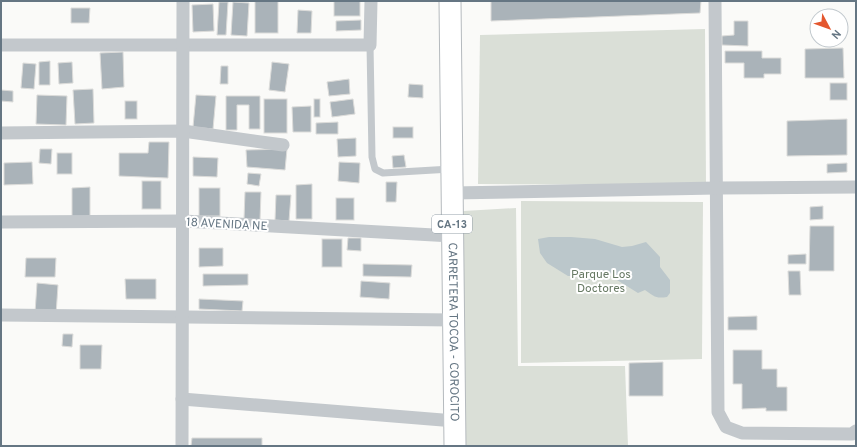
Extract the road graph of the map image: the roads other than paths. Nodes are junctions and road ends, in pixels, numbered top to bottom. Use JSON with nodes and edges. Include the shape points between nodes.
{"nodes":[{"id":1,"x":183,"y":1,"type":"edge"},
{"id":2,"x":370,"y":1,"type":"edge"},
{"id":3,"x":450,"y":1,"type":"edge"},
{"id":4,"x":715,"y":1,"type":"edge"},
{"id":5,"x":1,"y":45,"type":"edge"},
{"id":6,"x":184,"y":45,"type":"junction"},
{"id":7,"x":370,"y":45,"type":"junction"},
{"id":8,"x":183,"y":131,"type":"junction"},
{"id":9,"x":1,"y":133,"type":"edge"},
{"id":10,"x":283,"y":145,"type":"dead end"},
{"id":11,"x":452,"y":169,"type":"junction"},
{"id":12,"x":856,"y":187,"type":"edge"},
{"id":13,"x":717,"y":188,"type":"junction"},
{"id":14,"x":452,"y":194,"type":"junction"},
{"id":15,"x":183,"y":221,"type":"junction"},
{"id":16,"x":1,"y":222,"type":"edge"},
{"id":17,"x":452,"y":236,"type":"junction"},
{"id":18,"x":1,"y":314,"type":"edge"},
{"id":19,"x":183,"y":317,"type":"junction"},
{"id":20,"x":453,"y":320,"type":"junction"},
{"id":21,"x":182,"y":399,"type":"junction"},
{"id":22,"x":455,"y":421,"type":"junction"},
{"id":23,"x":856,"y":431,"type":"edge"},
{"id":24,"x":182,"y":446,"type":"edge"},
{"id":25,"x":455,"y":446,"type":"edge"}],
"edges":[{"from":1,"to":6,"type":"street"},
{"from":2,"to":7,"type":"street"},
{"from":3,"to":11,"type":"main road","name":"CARRETERA TOCOA - COROCITO","number":"CA-13"},
{"from":4,"to":13,"type":"street"},
{"from":5,"to":6,"type":"street"},
{"from":6,"to":7,"type":"street"},
{"from":6,"to":8,"type":"street"},
{"from":7,"to":11,"type":"lane","via":[[372,157],[375,169],[383,173]]},
{"from":8,"to":9,"type":"street"},
{"from":8,"to":10,"type":"street"},
{"from":8,"to":15,"type":"street"},
{"from":11,"to":14,"type":"main road","name":"CARRETERA TOCOA - COROCITO","number":"CA-13"},
{"from":12,"to":13,"type":"street"},
{"from":13,"to":14,"type":"street"},
{"from":13,"to":23,"type":"street","via":[[718,412],[726,427],[742,433],[852,434]]},
{"from":14,"to":17,"type":"main road","name":"CARRETERA TOCOA - COROCITO","number":"CA-13"},
{"from":15,"to":16,"type":"street","name":"18 AVENIDA NE"},
{"from":15,"to":17,"type":"street","name":"18 AVENIDA NE"},
{"from":15,"to":19,"type":"street"},
{"from":17,"to":20,"type":"main road","name":"CARRETERA TOCOA - COROCITO","number":"CA-13"},
{"from":18,"to":19,"type":"street"},
{"from":19,"to":20,"type":"street"},
{"from":19,"to":21,"type":"street"},
{"from":20,"to":22,"type":"main road","name":"CARRETERA TOCOA - COROCITO","number":"CA-13"},
{"from":21,"to":22,"type":"street"},
{"from":21,"to":24,"type":"street"},
{"from":22,"to":25,"type":"main road","name":"CARRETERA TOCOA - COROCITO","number":"CA-13"}]}
